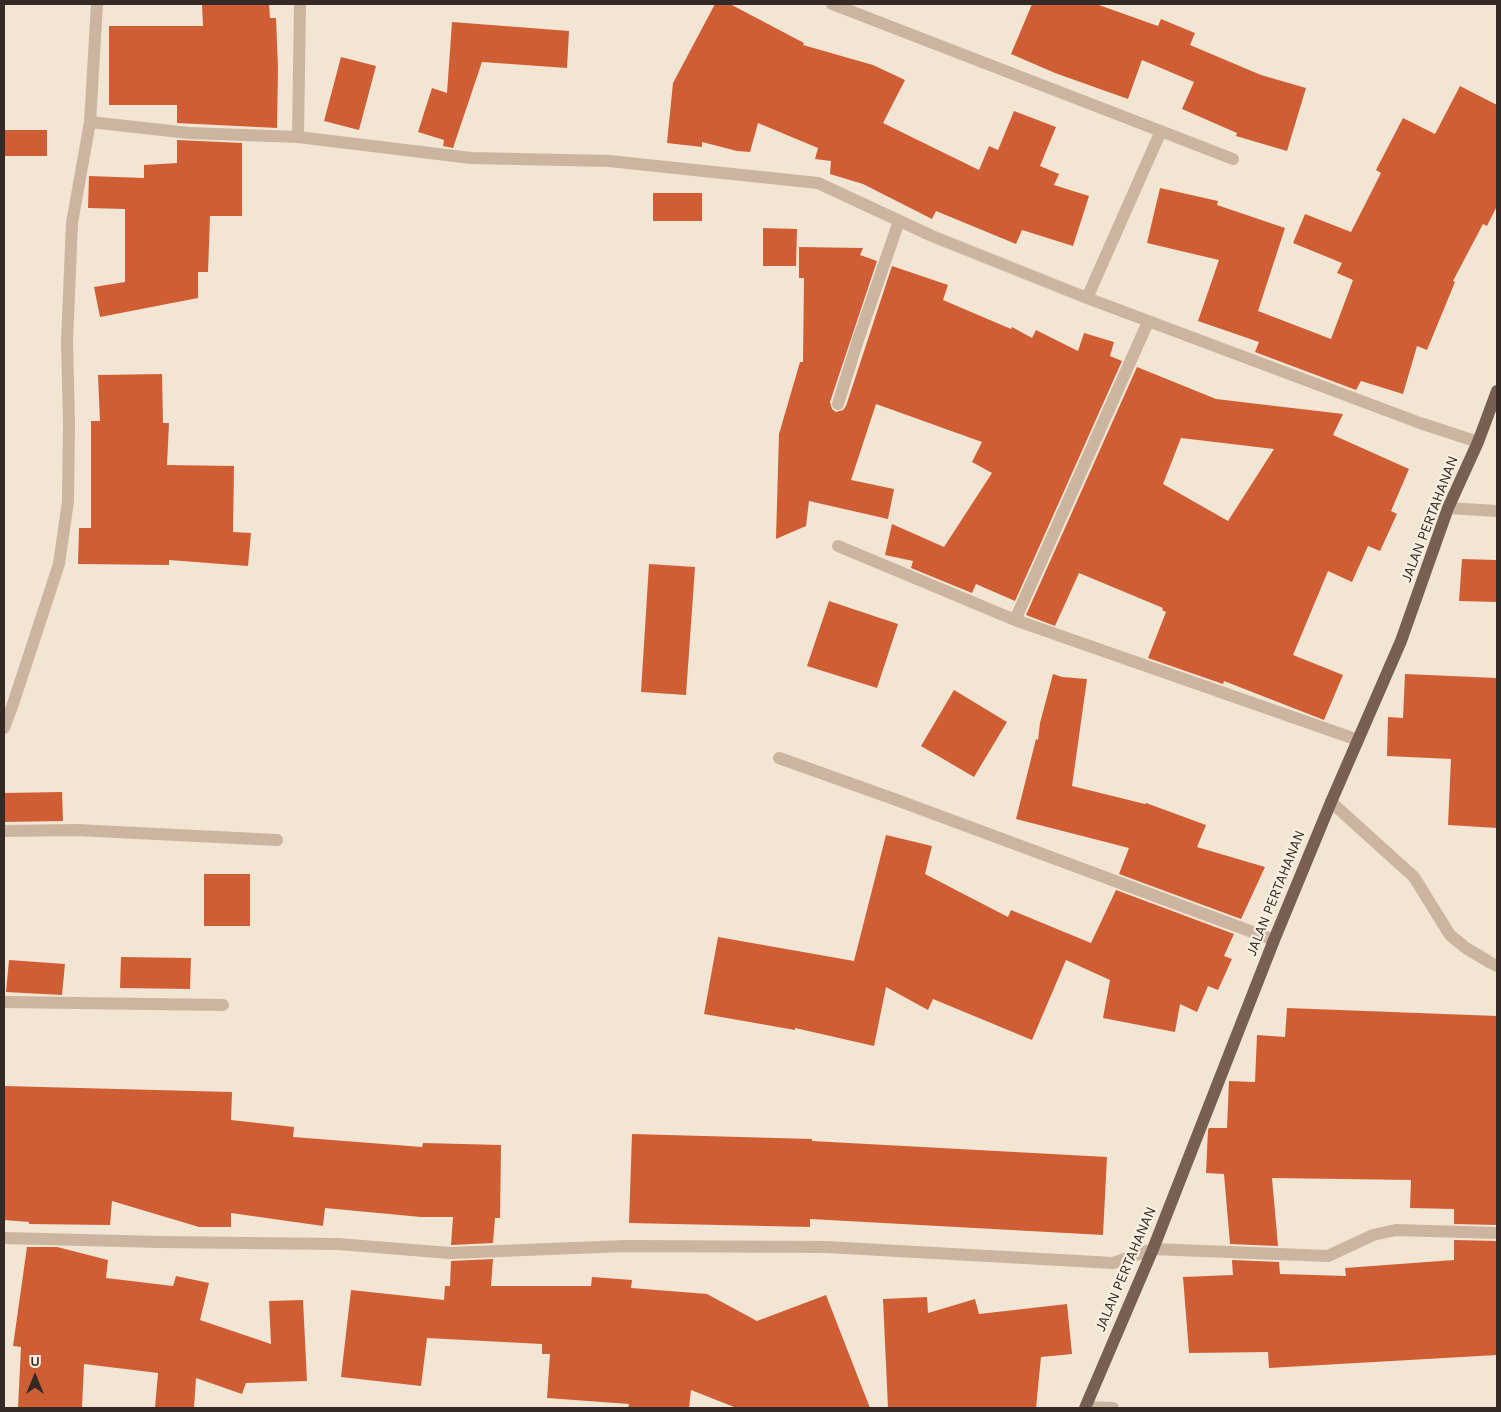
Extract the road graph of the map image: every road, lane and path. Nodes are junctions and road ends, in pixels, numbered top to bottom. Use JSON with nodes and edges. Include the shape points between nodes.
{"nodes":[{"id":1,"x":97,"y":4,"type":"edge"},
{"id":2,"x":300,"y":4,"type":"edge"},
{"id":3,"x":832,"y":4,"type":"edge"},
{"id":4,"x":90,"y":122,"type":"junction"},
{"id":5,"x":1160,"y":130,"type":"junction"},
{"id":6,"x":298,"y":137,"type":"junction"},
{"id":7,"x":1233,"y":159,"type":"dead end"},
{"id":8,"x":900,"y":220,"type":"junction"},
{"id":9,"x":1086,"y":298,"type":"junction"},
{"id":10,"x":1148,"y":322,"type":"junction"},
{"id":11,"x":1497,"y":391,"type":"edge"},
{"id":12,"x":838,"y":404,"type":"dead end"},
{"id":13,"x":1478,"y":442,"type":"junction"},
{"id":14,"x":1448,"y":508,"type":"junction"},
{"id":15,"x":1497,"y":511,"type":"edge"},
{"id":16,"x":838,"y":546,"type":"dead end"},
{"id":17,"x":1015,"y":620,"type":"junction"},
{"id":18,"x":4,"y":728,"type":"edge"},
{"id":19,"x":1358,"y":740,"type":"junction"},
{"id":20,"x":778,"y":758,"type":"dead end"},
{"id":21,"x":1331,"y":802,"type":"junction"},
{"id":22,"x":4,"y":830,"type":"edge"},
{"id":23,"x":277,"y":840,"type":"dead end"},
{"id":24,"x":1274,"y":940,"type":"junction"},
{"id":25,"x":1497,"y":966,"type":"edge"},
{"id":26,"x":4,"y":1002,"type":"edge"},
{"id":27,"x":223,"y":1005,"type":"dead end"},
{"id":28,"x":1497,"y":1233,"type":"edge"},
{"id":29,"x":4,"y":1238,"type":"edge"},
{"id":30,"x":1153,"y":1249,"type":"junction"},
{"id":31,"x":1086,"y":1407,"type":"edge"},
{"id":32,"x":1113,"y":1408,"type":"edge"}],
"edges":[{"from":1,"to":4,"type":"street"},
{"from":2,"to":6,"type":"street"},
{"from":3,"to":5,"type":"street"},
{"from":4,"to":6,"type":"street","via":[[189,133]]},
{"from":4,"to":18,"type":"street","via":[[72,223],[67,342],[68,501],[59,564]]},
{"from":5,"to":7,"type":"street"},
{"from":5,"to":9,"type":"street"},
{"from":6,"to":8,"type":"street","via":[[471,158],[609,162],[818,183]]},
{"from":8,"to":9,"type":"street"},
{"from":8,"to":12,"type":"street"},
{"from":9,"to":10,"type":"street"},
{"from":10,"to":13,"type":"street"},
{"from":10,"to":17,"type":"street"},
{"from":11,"to":13,"type":"main road","name":"JALAN PERTAHANAN"},
{"from":13,"to":14,"type":"main road","name":"JALAN PERTAHANAN"},
{"from":14,"to":15,"type":"street"},
{"from":14,"to":19,"type":"main road","name":"JALAN PERTAHANAN","via":[[1401,641]]},
{"from":16,"to":17,"type":"street"},
{"from":17,"to":19,"type":"street"},
{"from":19,"to":21,"type":"main road","name":"JALAN PERTAHANAN"},
{"from":20,"to":24,"type":"street"},
{"from":21,"to":24,"type":"main road","name":"JALAN PERTAHANAN"},
{"from":21,"to":25,"type":"street","via":[[1414,877],[1450,935]]},
{"from":22,"to":23,"type":"street","via":[[77,830]]},
{"from":24,"to":30,"type":"main road","name":"JALAN PERTAHANAN"},
{"from":26,"to":27,"type":"street"},
{"from":28,"to":30,"type":"street","via":[[1396,1230],[1373,1234],[1328,1256]]},
{"from":29,"to":30,"type":"street","via":[[338,1244],[450,1253],[625,1246],[827,1247],[1112,1263]]},
{"from":30,"to":31,"type":"main road","name":"JALAN PERTAHANAN"},
{"from":31,"to":32,"type":"street"}]}
